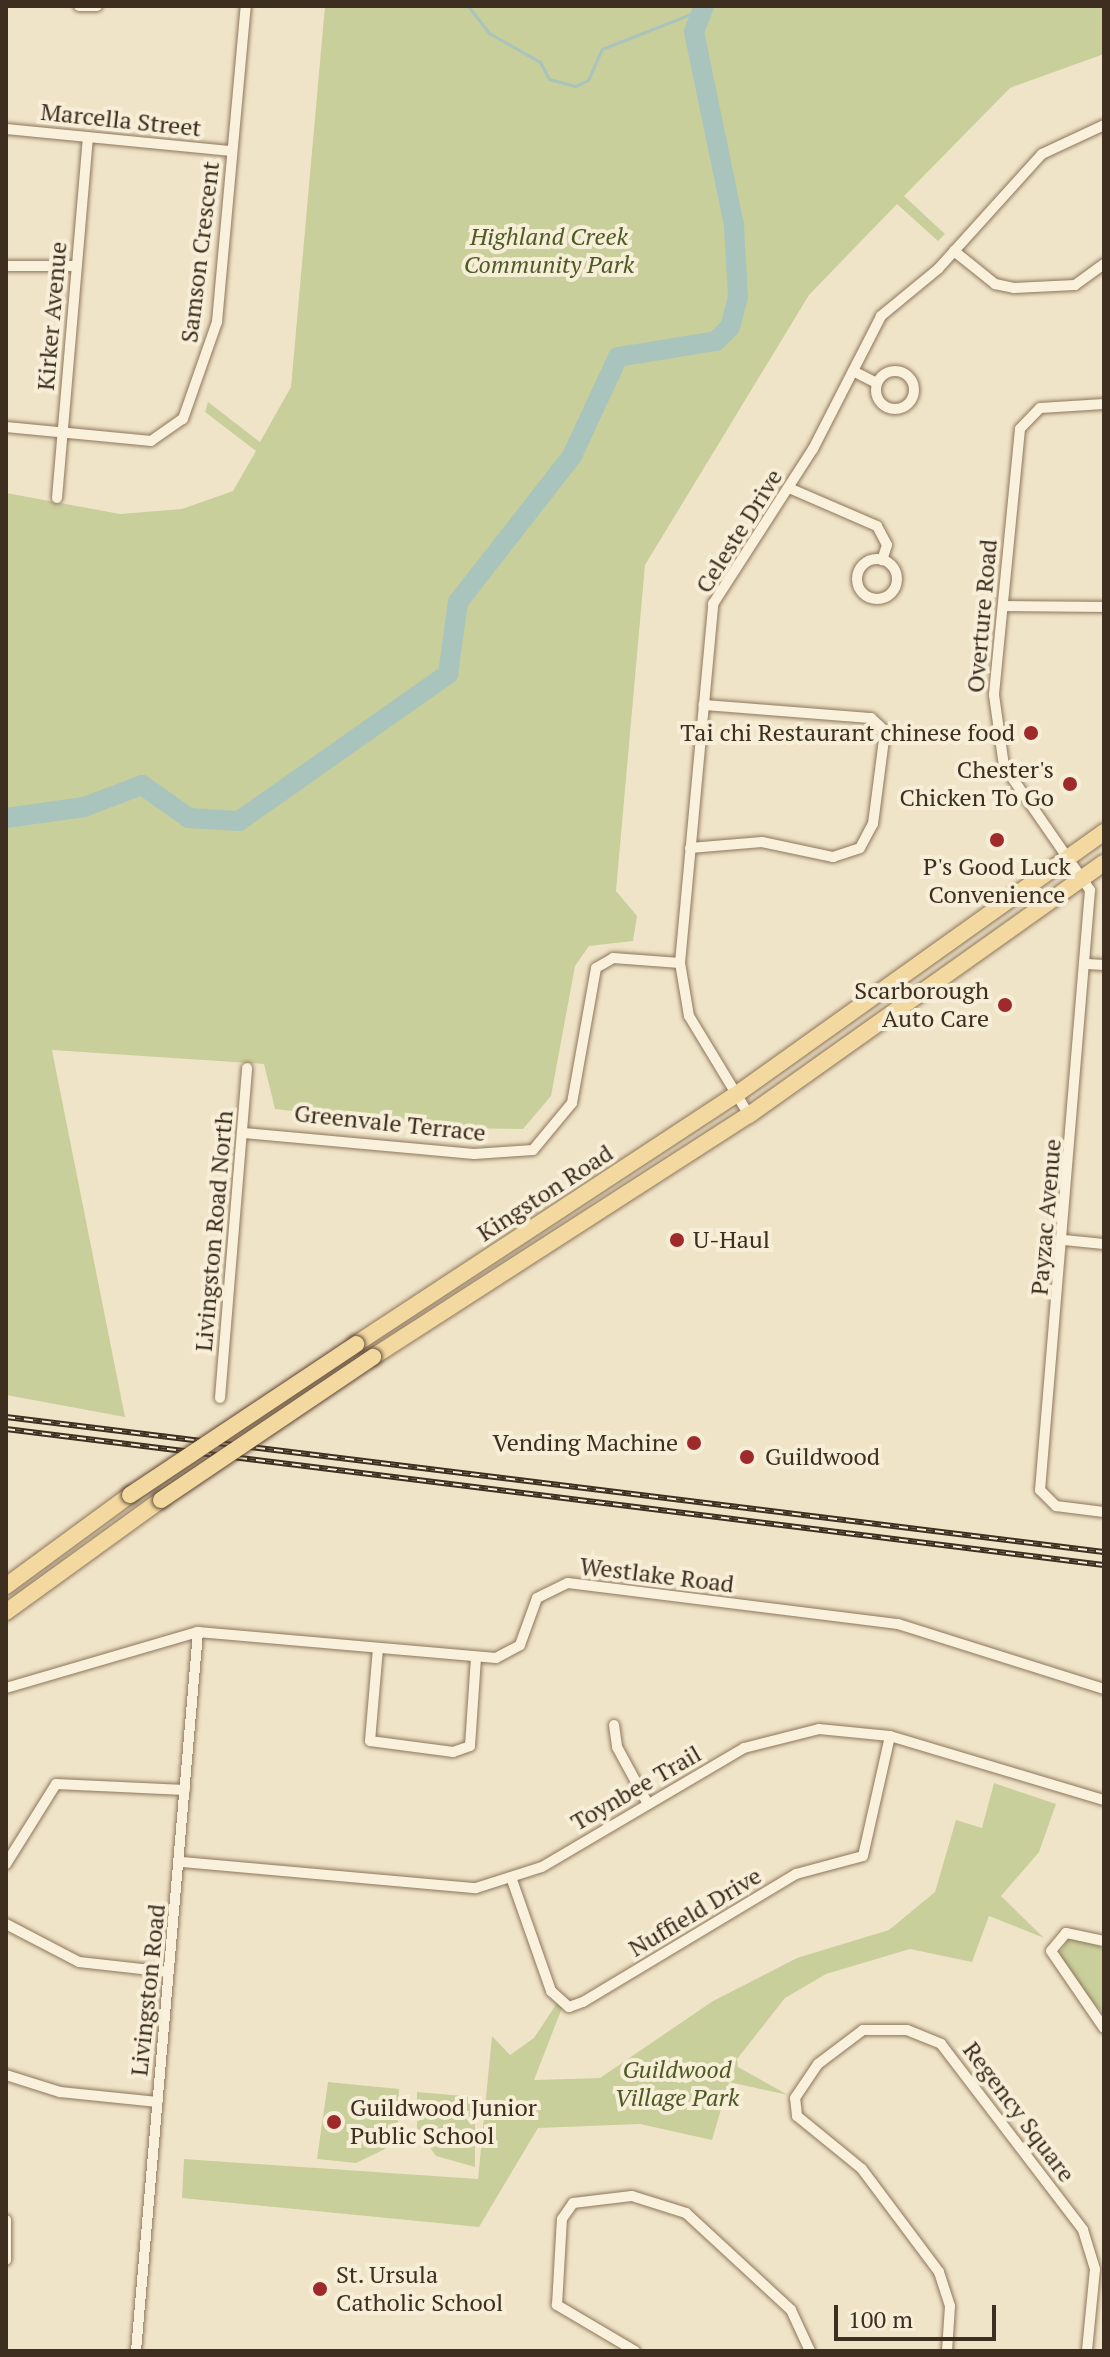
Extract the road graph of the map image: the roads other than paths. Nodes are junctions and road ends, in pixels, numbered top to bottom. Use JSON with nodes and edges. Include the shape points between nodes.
{"nodes":[{"id":1,"x":79,"y":6,"type":"edge"},
{"id":2,"x":97,"y":6,"type":"edge"},
{"id":3,"x":246,"y":6,"type":"edge"},
{"id":4,"x":1104,"y":125,"type":"edge"},
{"id":5,"x":6,"y":129,"type":"edge"},
{"id":6,"x":88,"y":137,"type":"junction"},
{"id":7,"x":232,"y":151,"type":"junction"},
{"id":8,"x":954,"y":251,"type":"junction"},
{"id":9,"x":1104,"y":264,"type":"edge"},
{"id":10,"x":6,"y":266,"type":"edge"},
{"id":11,"x":76,"y":266,"type":"junction"},
{"id":12,"x":853,"y":371,"type":"junction"},
{"id":13,"x":877,"y":383,"type":"dead end"},
{"id":14,"x":1104,"y":404,"type":"edge"},
{"id":15,"x":6,"y":427,"type":"edge"},
{"id":16,"x":63,"y":434,"type":"junction"},
{"id":17,"x":789,"y":488,"type":"junction"},
{"id":18,"x":57,"y":498,"type":"dead end"},
{"id":19,"x":882,"y":560,"type":"junction"},
{"id":20,"x":1003,"y":606,"type":"junction"},
{"id":21,"x":1104,"y":607,"type":"edge"},
{"id":22,"x":704,"y":705,"type":"junction"},
{"id":23,"x":1104,"y":832,"type":"edge"},
{"id":24,"x":690,"y":848,"type":"junction"},
{"id":25,"x":1067,"y":857,"type":"junction"},
{"id":26,"x":1104,"y":863,"type":"edge"},
{"id":27,"x":1083,"y":877,"type":"junction"},
{"id":28,"x":680,"y":963,"type":"junction"},
{"id":29,"x":1087,"y":964,"type":"junction"},
{"id":30,"x":1104,"y":965,"type":"edge"},
{"id":31,"x":247,"y":1068,"type":"dead end"},
{"id":32,"x":734,"y":1096,"type":"junction"},
{"id":33,"x":749,"y":1115,"type":"junction"},
{"id":34,"x":244,"y":1133,"type":"junction"},
{"id":35,"x":1064,"y":1240,"type":"junction"},
{"id":36,"x":1104,"y":1244,"type":"edge"},
{"id":37,"x":220,"y":1398,"type":"dead end"},
{"id":38,"x":1104,"y":1512,"type":"edge"},
{"id":39,"x":6,"y":1586,"type":"edge"},
{"id":40,"x":6,"y":1612,"type":"edge"},
{"id":41,"x":198,"y":1632,"type":"junction"},
{"id":42,"x":378,"y":1648,"type":"junction"},
{"id":43,"x":476,"y":1657,"type":"junction"},
{"id":44,"x":6,"y":1688,"type":"edge"},
{"id":45,"x":1104,"y":1689,"type":"edge"},
{"id":46,"x":614,"y":1725,"type":"dead end"},
{"id":47,"x":890,"y":1736,"type":"junction"},
{"id":48,"x":185,"y":1790,"type":"junction"},
{"id":49,"x":1104,"y":1800,"type":"edge"},
{"id":50,"x":648,"y":1804,"type":"junction"},
{"id":51,"x":182,"y":1862,"type":"junction"},
{"id":52,"x":6,"y":1864,"type":"edge"},
{"id":53,"x":512,"y":1880,"type":"junction"},
{"id":54,"x":6,"y":1924,"type":"edge"},
{"id":55,"x":1104,"y":1941,"type":"edge"},
{"id":56,"x":168,"y":1972,"type":"junction"},
{"id":57,"x":1104,"y":2028,"type":"edge"},
{"id":58,"x":6,"y":2075,"type":"edge"},
{"id":59,"x":157,"y":2102,"type":"junction"},
{"id":60,"x":6,"y":2220,"type":"edge"},
{"id":61,"x":6,"y":2260,"type":"edge"},
{"id":62,"x":136,"y":2351,"type":"edge"},
{"id":63,"x":635,"y":2351,"type":"edge"},
{"id":64,"x":810,"y":2351,"type":"edge"},
{"id":65,"x":947,"y":2351,"type":"edge"},
{"id":66,"x":1087,"y":2351,"type":"edge"}],
"edges":[{"from":1,"to":2,"type":"street"},
{"from":3,"to":7,"type":"street","name":"Samson Crescent"},
{"from":4,"to":8,"type":"street","name":"Celeste Drive","via":[[1042,154]]},
{"from":5,"to":6,"type":"street","name":"Marcella Street"},
{"from":6,"to":7,"type":"street","name":"Marcella Street"},
{"from":6,"to":11,"type":"street","name":"Kirker Avenue"},
{"from":7,"to":16,"type":"street","name":"Samson Crescent","via":[[214,335],[183,419],[151,441]]},
{"from":8,"to":9,"type":"street","via":[[995,284],[1014,288],[1075,285]]},
{"from":8,"to":12,"type":"street","name":"Celeste Drive","via":[[881,316]]},
{"from":10,"to":11,"type":"street"},
{"from":11,"to":16,"type":"street","name":"Kirker Avenue"},
{"from":12,"to":13,"type":"street"},
{"from":12,"to":17,"type":"street","name":"Celeste Drive"},
{"from":14,"to":20,"type":"street","name":"Overture Road","via":[[1027,415]]},
{"from":15,"to":16,"type":"street","name":"Samson Crescent"},
{"from":16,"to":18,"type":"street","name":"Kirker Avenue"},
{"from":17,"to":19,"type":"street","via":[[877,526],[887,545]]},
{"from":17,"to":22,"type":"street","name":"Celeste Drive","via":[[713,604]]},
{"from":19,"to":19,"type":"street","via":[[869,561],[857,576],[859,589],[875,600],[892,592],[897,580]]},
{"from":20,"to":21,"type":"street"},
{"from":20,"to":25,"type":"street","name":"Overture Road","via":[[997,741],[1004,766]]},
{"from":22,"to":24,"type":"street","name":"Celeste Drive"},
{"from":22,"to":24,"type":"street","via":[[871,718],[885,731],[873,824],[860,848],[833,857],[762,842]]},
{"from":23,"to":25,"type":"main road","name":"Kingston Road"},
{"from":24,"to":28,"type":"street","name":"Celeste Drive"},
{"from":25,"to":27,"type":"street","name":"Overture Road"},
{"from":25,"to":32,"type":"main road","name":"Kingston Road"},
{"from":26,"to":27,"type":"main road","name":"Kingston Road"},
{"from":27,"to":29,"type":"street","name":"Payzac Avenue","via":[[1090,890]]},
{"from":27,"to":33,"type":"main road","name":"Kingston Road"},
{"from":28,"to":32,"type":"street","name":"Celeste Drive","via":[[689,1016]]},
{"from":28,"to":34,"type":"street","name":"Greenvale Terrace","via":[[613,958],[596,968],[572,1103],[533,1150],[474,1154]]},
{"from":29,"to":30,"type":"street"},
{"from":29,"to":35,"type":"street","name":"Payzac Avenue"},
{"from":31,"to":34,"type":"street","name":"Livingston Road North"},
{"from":32,"to":33,"type":"street","name":"Celeste Drive"},
{"from":32,"to":39,"type":"main road","name":"Kingston Road","bridge":true,"via":[[130,1495]]},
{"from":33,"to":40,"type":"main road","name":"Kingston Road","bridge":true,"via":[[373,1357]]},
{"from":34,"to":37,"type":"street","name":"Livingston Road North"},
{"from":35,"to":36,"type":"street"},
{"from":35,"to":38,"type":"street","name":"Payzac Avenue","via":[[1040,1490],[1056,1506]]},
{"from":41,"to":42,"type":"street","name":"Westlake Road"},
{"from":41,"to":44,"type":"street","name":"Westlake Road"},
{"from":41,"to":48,"type":"street","name":"Livingston Road"},
{"from":42,"to":43,"type":"street","name":"Westlake Road"},
{"from":42,"to":43,"type":"street","via":[[370,1741],[453,1752],[470,1746]]},
{"from":43,"to":45,"type":"street","name":"Westlake Road","via":[[496,1658],[520,1645],[537,1598],[568,1583],[898,1624]]},
{"from":46,"to":50,"type":"street","via":[[617,1747]]},
{"from":47,"to":49,"type":"street","name":"Toynbee Trail"},
{"from":47,"to":50,"type":"street","name":"Toynbee Trail","via":[[819,1729],[782,1736],[744,1748]]},
{"from":47,"to":53,"type":"street","name":"Nuffield Drive","via":[[863,1856],[796,1874],[583,2002],[569,2007],[551,1991]]},
{"from":48,"to":51,"type":"street","name":"Livingston Road"},
{"from":48,"to":52,"type":"street","via":[[56,1784]]},
{"from":50,"to":53,"type":"street","name":"Toynbee Trail"},
{"from":51,"to":53,"type":"street","name":"Toynbee Trail","via":[[440,1889]]},
{"from":51,"to":56,"type":"street","name":"Livingston Road"},
{"from":54,"to":56,"type":"street","via":[[79,1962]]},
{"from":55,"to":57,"type":"street","via":[[1066,1933],[1051,1951]]},
{"from":56,"to":59,"type":"street","name":"Livingston Road"},
{"from":58,"to":59,"type":"street","via":[[60,2092]]},
{"from":59,"to":62,"type":"street","name":"Livingston Road"},
{"from":60,"to":61,"type":"street"},
{"from":63,"to":64,"type":"street","via":[[557,2305],[562,2219],[573,2203],[632,2196],[686,2213],[791,2310]]},
{"from":65,"to":66,"type":"street","name":"Regency Square","via":[[950,2306],[939,2272],[862,2169],[797,2116],[795,2098],[818,2064],[863,2030],[907,2030],[941,2044],[1083,2230],[1095,2269]]}]}
